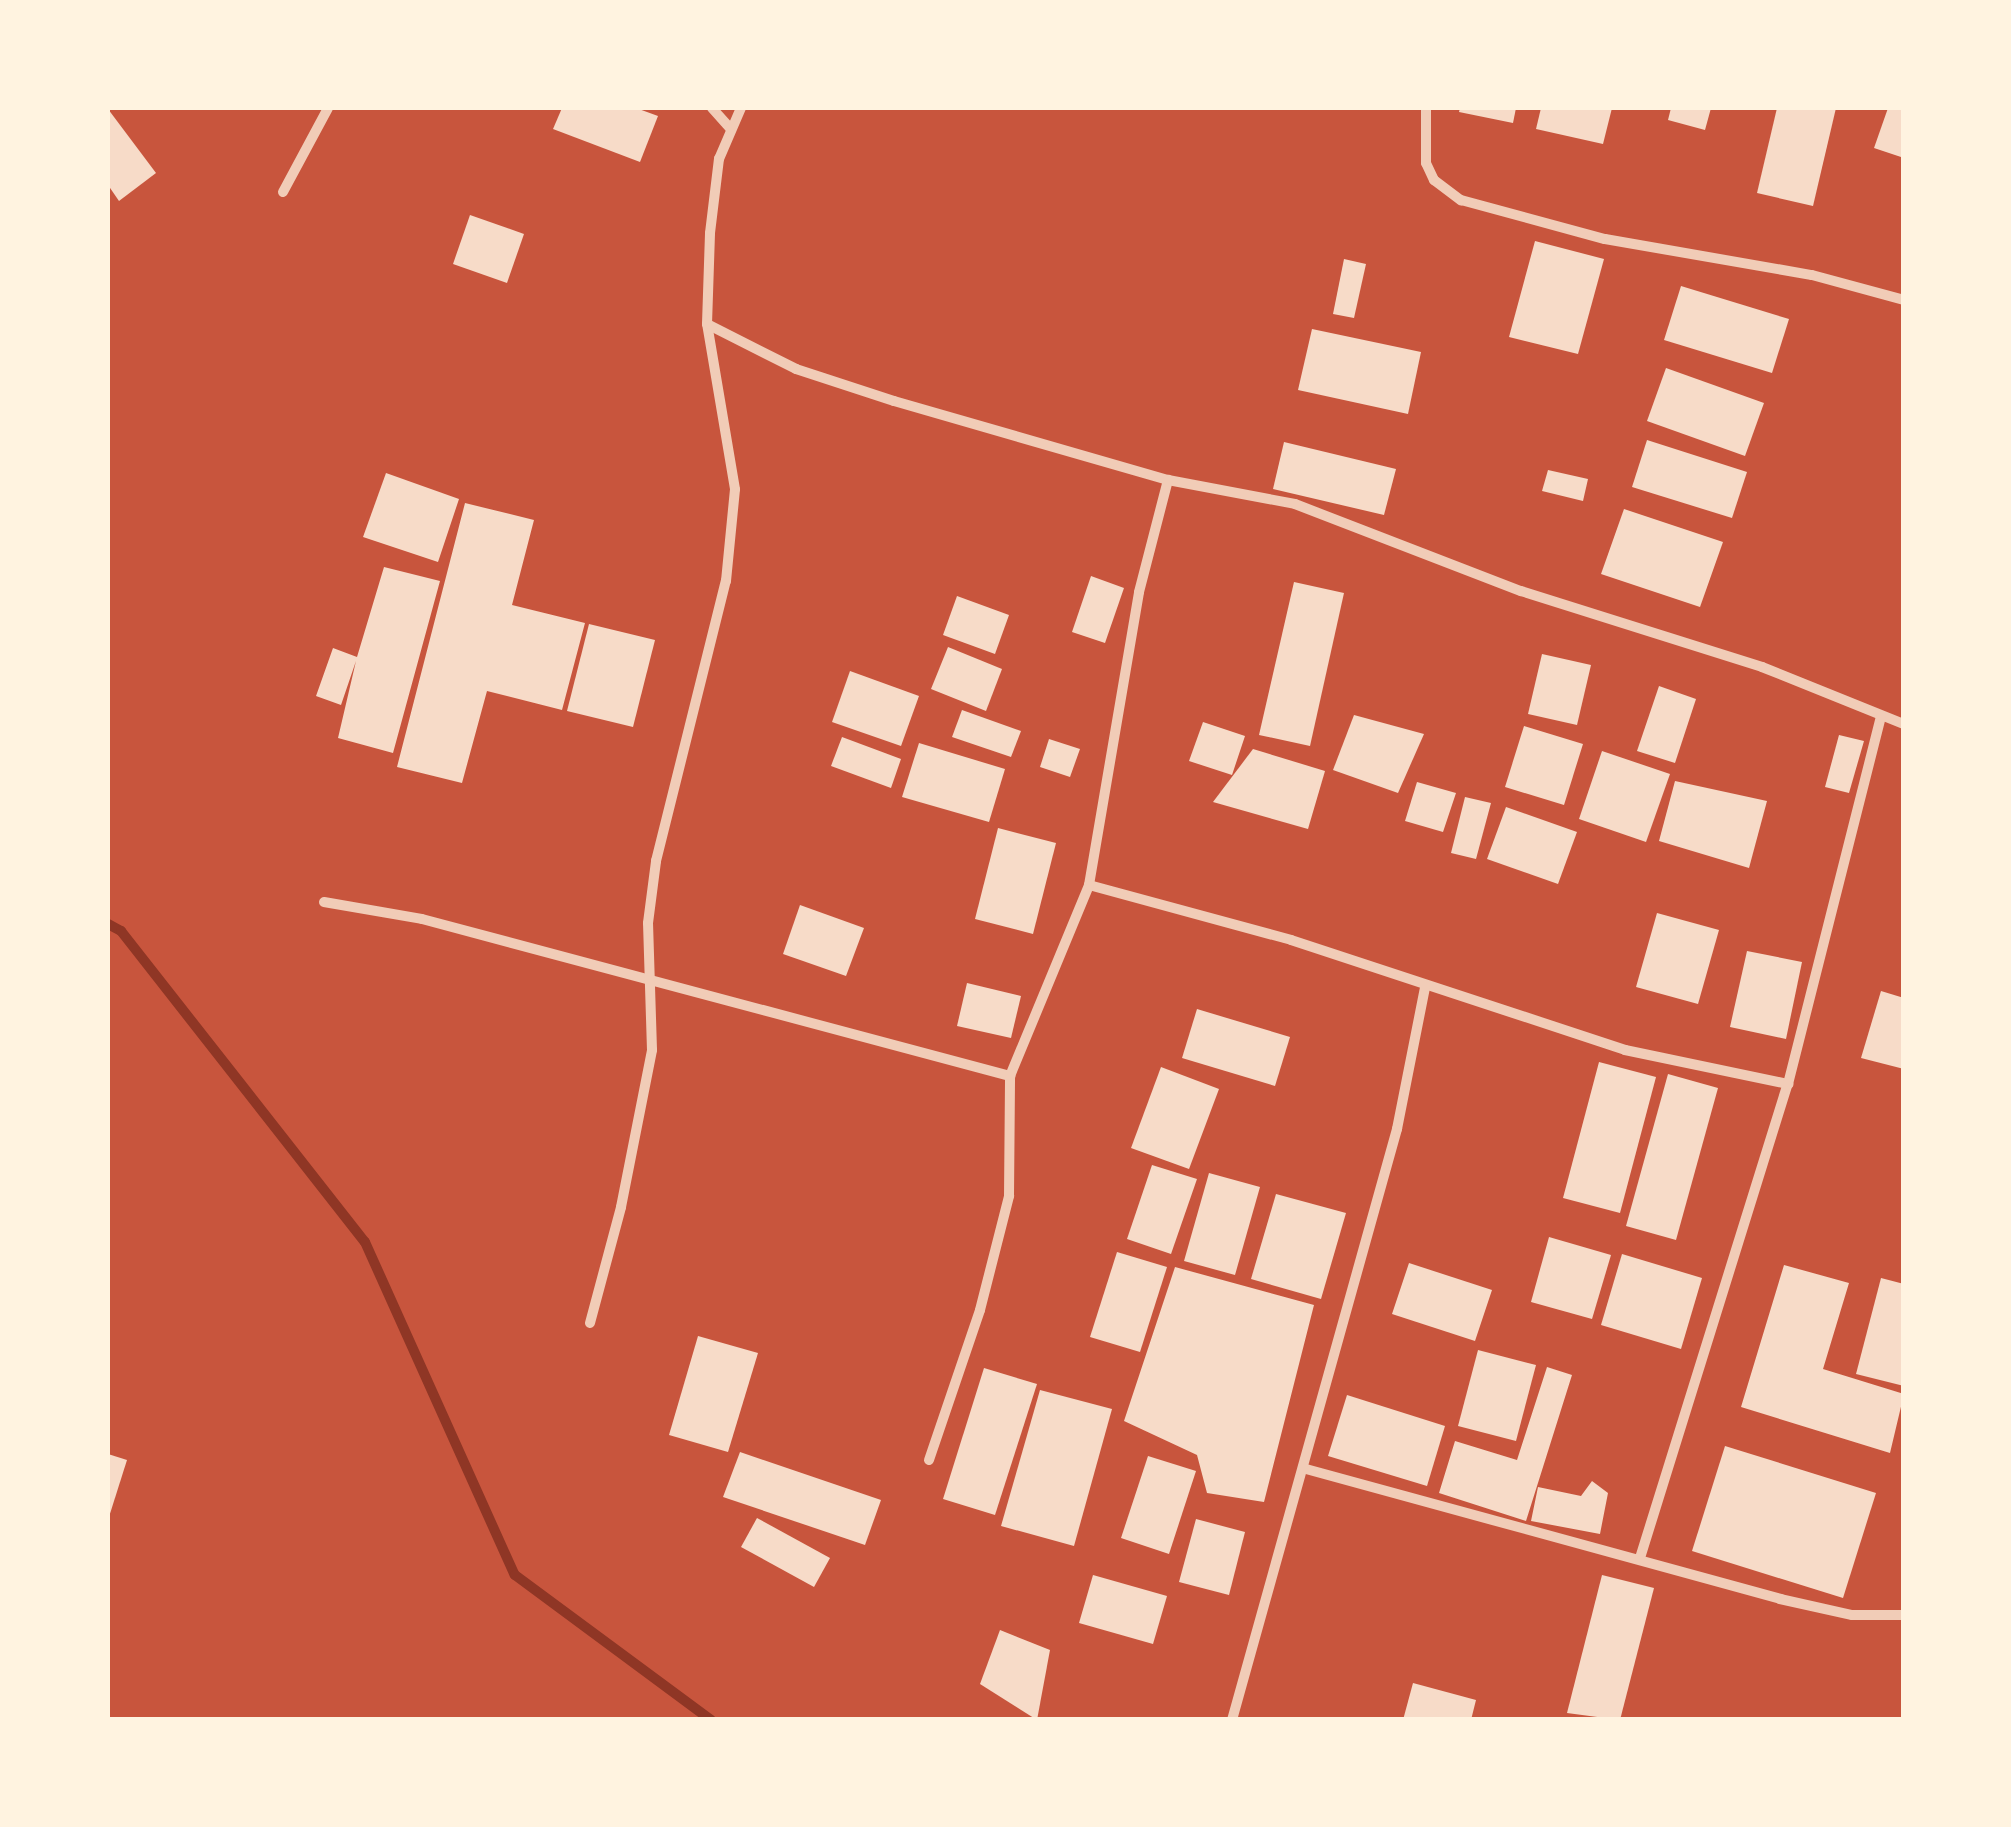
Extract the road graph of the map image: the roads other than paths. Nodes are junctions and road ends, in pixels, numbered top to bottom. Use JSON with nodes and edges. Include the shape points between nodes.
{"nodes":[{"id":1,"x":328,"y":108,"type":"edge"},
{"id":2,"x":712,"y":108,"type":"edge"},
{"id":3,"x":741,"y":108,"type":"edge"},
{"id":4,"x":1426,"y":108,"type":"edge"},
{"id":5,"x":732,"y":129,"type":"junction"},
{"id":6,"x":283,"y":192,"type":"dead end"},
{"id":7,"x":1904,"y":300,"type":"edge"},
{"id":8,"x":707,"y":324,"type":"junction"},
{"id":9,"x":1168,"y":480,"type":"junction"},
{"id":10,"x":1881,"y":718,"type":"junction"},
{"id":11,"x":1904,"y":724,"type":"edge"},
{"id":12,"x":1089,"y":885,"type":"junction"},
{"id":13,"x":324,"y":902,"type":"dead end"},
{"id":14,"x":650,"y":984,"type":"junction"},
{"id":15,"x":1424,"y":988,"type":"junction"},
{"id":16,"x":1010,"y":1076,"type":"junction"},
{"id":17,"x":1788,"y":1084,"type":"junction"},
{"id":18,"x":590,"y":1323,"type":"dead end"},
{"id":19,"x":929,"y":1460,"type":"dead end"},
{"id":20,"x":1306,"y":1469,"type":"junction"},
{"id":21,"x":1640,"y":1558,"type":"junction"},
{"id":22,"x":1904,"y":1615,"type":"edge"},
{"id":23,"x":1232,"y":1720,"type":"edge"}],
"edges":[{"from":1,"to":6,"type":"street"},
{"from":2,"to":5,"type":"street"},
{"from":3,"to":5,"type":"street"},
{"from":4,"to":7,"type":"street","via":[[1426,162],[1434,180],[1461,200],[1605,239],[1812,274]]},
{"from":5,"to":8,"type":"street","via":[[719,159]]},
{"from":8,"to":9,"type":"street","via":[[796,370]]},
{"from":8,"to":14,"type":"street","via":[[735,489],[713,654],[656,861]]},
{"from":9,"to":10,"type":"street","via":[[1294,504],[1521,590],[1762,667]]},
{"from":9,"to":12,"type":"street","via":[[1139,592]]},
{"from":10,"to":11,"type":"street"},
{"from":10,"to":17,"type":"street"},
{"from":12,"to":15,"type":"street","via":[[1291,940]]},
{"from":12,"to":16,"type":"street"},
{"from":13,"to":14,"type":"street","via":[[422,918]]},
{"from":14,"to":16,"type":"street"},
{"from":14,"to":18,"type":"street","via":[[652,1050],[640,1126]]},
{"from":15,"to":17,"type":"street","via":[[1625,1050]]},
{"from":15,"to":20,"type":"street","via":[[1397,1129]]},
{"from":16,"to":19,"type":"street","via":[[1009,1196],[980,1310]]},
{"from":17,"to":21,"type":"street"},
{"from":20,"to":21,"type":"street"},
{"from":20,"to":23,"type":"street"},
{"from":21,"to":22,"type":"street","via":[[1834,1611]]}]}
